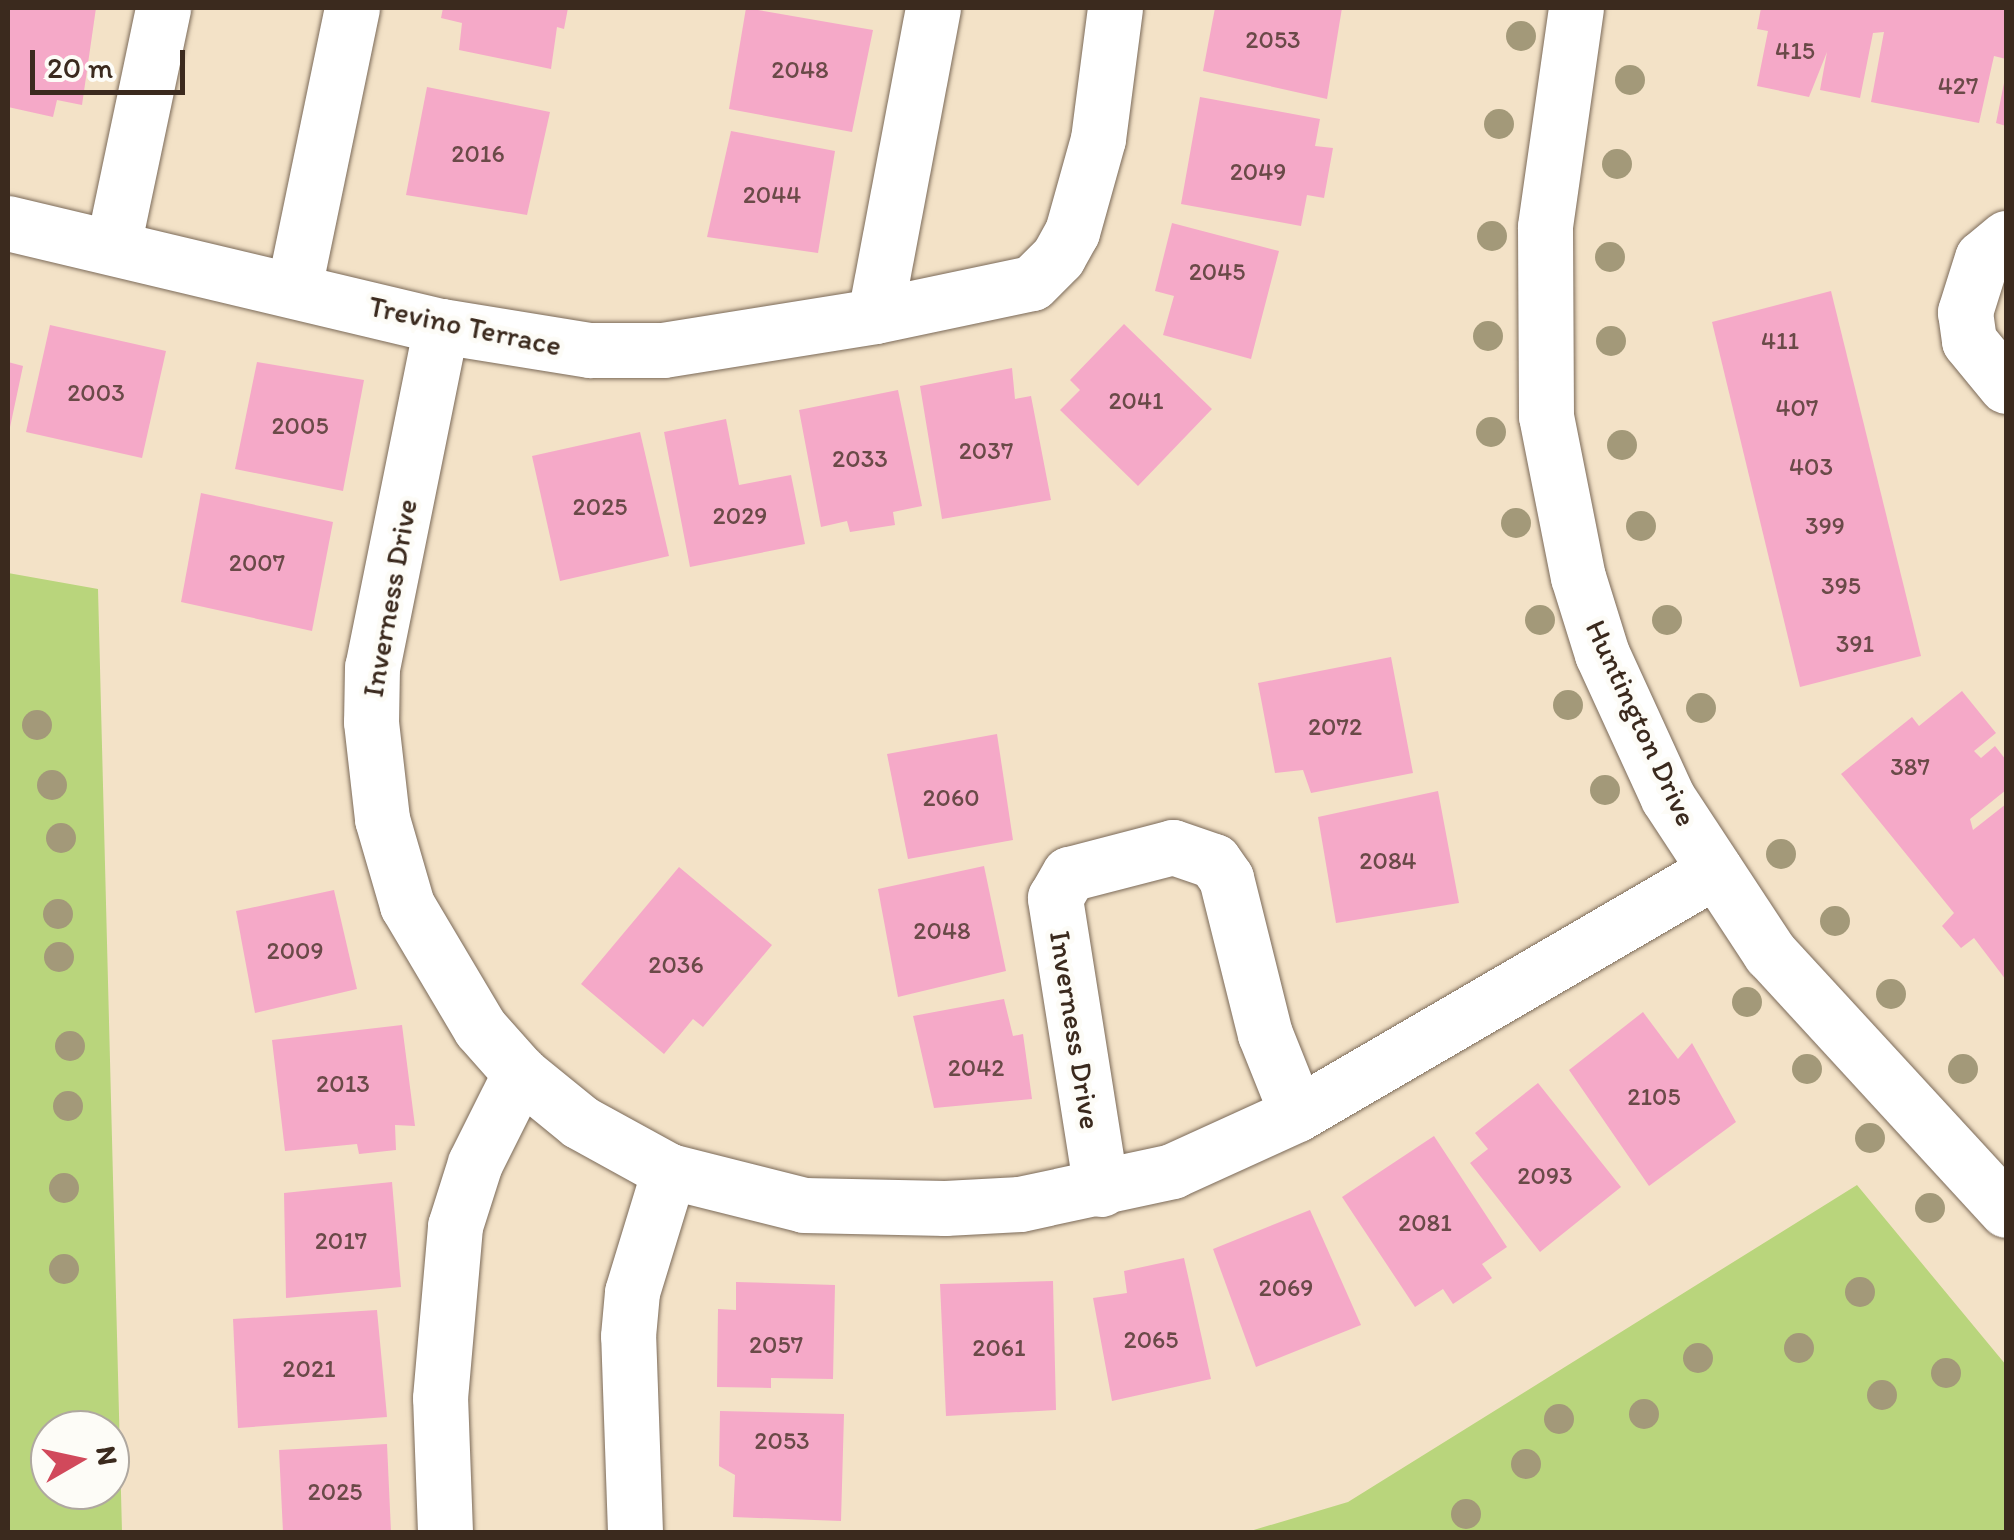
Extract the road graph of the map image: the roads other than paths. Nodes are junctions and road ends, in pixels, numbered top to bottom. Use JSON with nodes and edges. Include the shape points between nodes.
{"nodes":[{"id":1,"x":163,"y":8,"type":"edge"},
{"id":2,"x":352,"y":8,"type":"edge"},
{"id":3,"x":933,"y":8,"type":"edge"},
{"id":4,"x":1115,"y":8,"type":"edge"},
{"id":5,"x":1576,"y":8,"type":"edge"},
{"id":6,"x":8,"y":223,"type":"edge"},
{"id":7,"x":2006,"y":238,"type":"edge"},
{"id":8,"x":113,"y":246,"type":"junction"},
{"id":9,"x":294,"y":288,"type":"junction"},
{"id":10,"x":876,"y":316,"type":"junction"},
{"id":11,"x":441,"y":326,"type":"junction"},
{"id":12,"x":2006,"y":386,"type":"edge"},
{"id":13,"x":1715,"y":871,"type":"junction"},
{"id":14,"x":520,"y":1073,"type":"junction"},
{"id":15,"x":1297,"y":1114,"type":"junction"},
{"id":16,"x":670,"y":1171,"type":"junction"},
{"id":17,"x":1100,"y":1189,"type":"junction"},
{"id":18,"x":2006,"y":1210,"type":"edge"},
{"id":19,"x":445,"y":1532,"type":"edge"},
{"id":20,"x":635,"y":1532,"type":"edge"}],
"edges":[{"from":1,"to":8,"type":"street"},
{"from":2,"to":9,"type":"street"},
{"from":3,"to":10,"type":"street"},
{"from":4,"to":10,"type":"street","name":"Trevino Terrace","via":[[1098,139],[1072,232],[1058,257],[1032,283]]},
{"from":5,"to":13,"type":"street","name":"Huntington Drive","via":[[1545,227],[1546,416],[1578,577],[1602,654],[1668,798]]},
{"from":6,"to":8,"type":"street","name":"Trevino Terrace"},
{"from":7,"to":12,"type":"street","via":[[1982,258],[1965,312],[1984,366]]},
{"from":8,"to":9,"type":"street","name":"Trevino Terrace"},
{"from":9,"to":11,"type":"street","name":"Trevino Terrace"},
{"from":10,"to":11,"type":"street","name":"Trevino Terrace","via":[[663,350],[524,343]]},
{"from":11,"to":14,"type":"street","name":"Inverness Drive","via":[[372,667],[371,722],[382,819],[407,905],[438,966]]},
{"from":13,"to":15,"type":"street","name":"Inverness Drive"},
{"from":13,"to":18,"type":"street","name":"Huntington Drive","via":[[1770,954]]},
{"from":14,"to":16,"type":"street","name":"Inverness Drive","via":[[580,1122]]},
{"from":14,"to":19,"type":"street","via":[[475,1163],[452,1242],[440,1398]]},
{"from":15,"to":17,"type":"street","name":"Inverness Drive","via":[[1172,1171]]},
{"from":15,"to":17,"type":"street","name":"Inverness Drive","via":[[1265,1034],[1226,878],[1214,861],[1173,847],[1069,874],[1054,898]]},
{"from":16,"to":17,"type":"street","name":"Inverness Drive","via":[[804,1204],[946,1208]]},
{"from":16,"to":20,"type":"street","via":[[632,1292]]}]}
